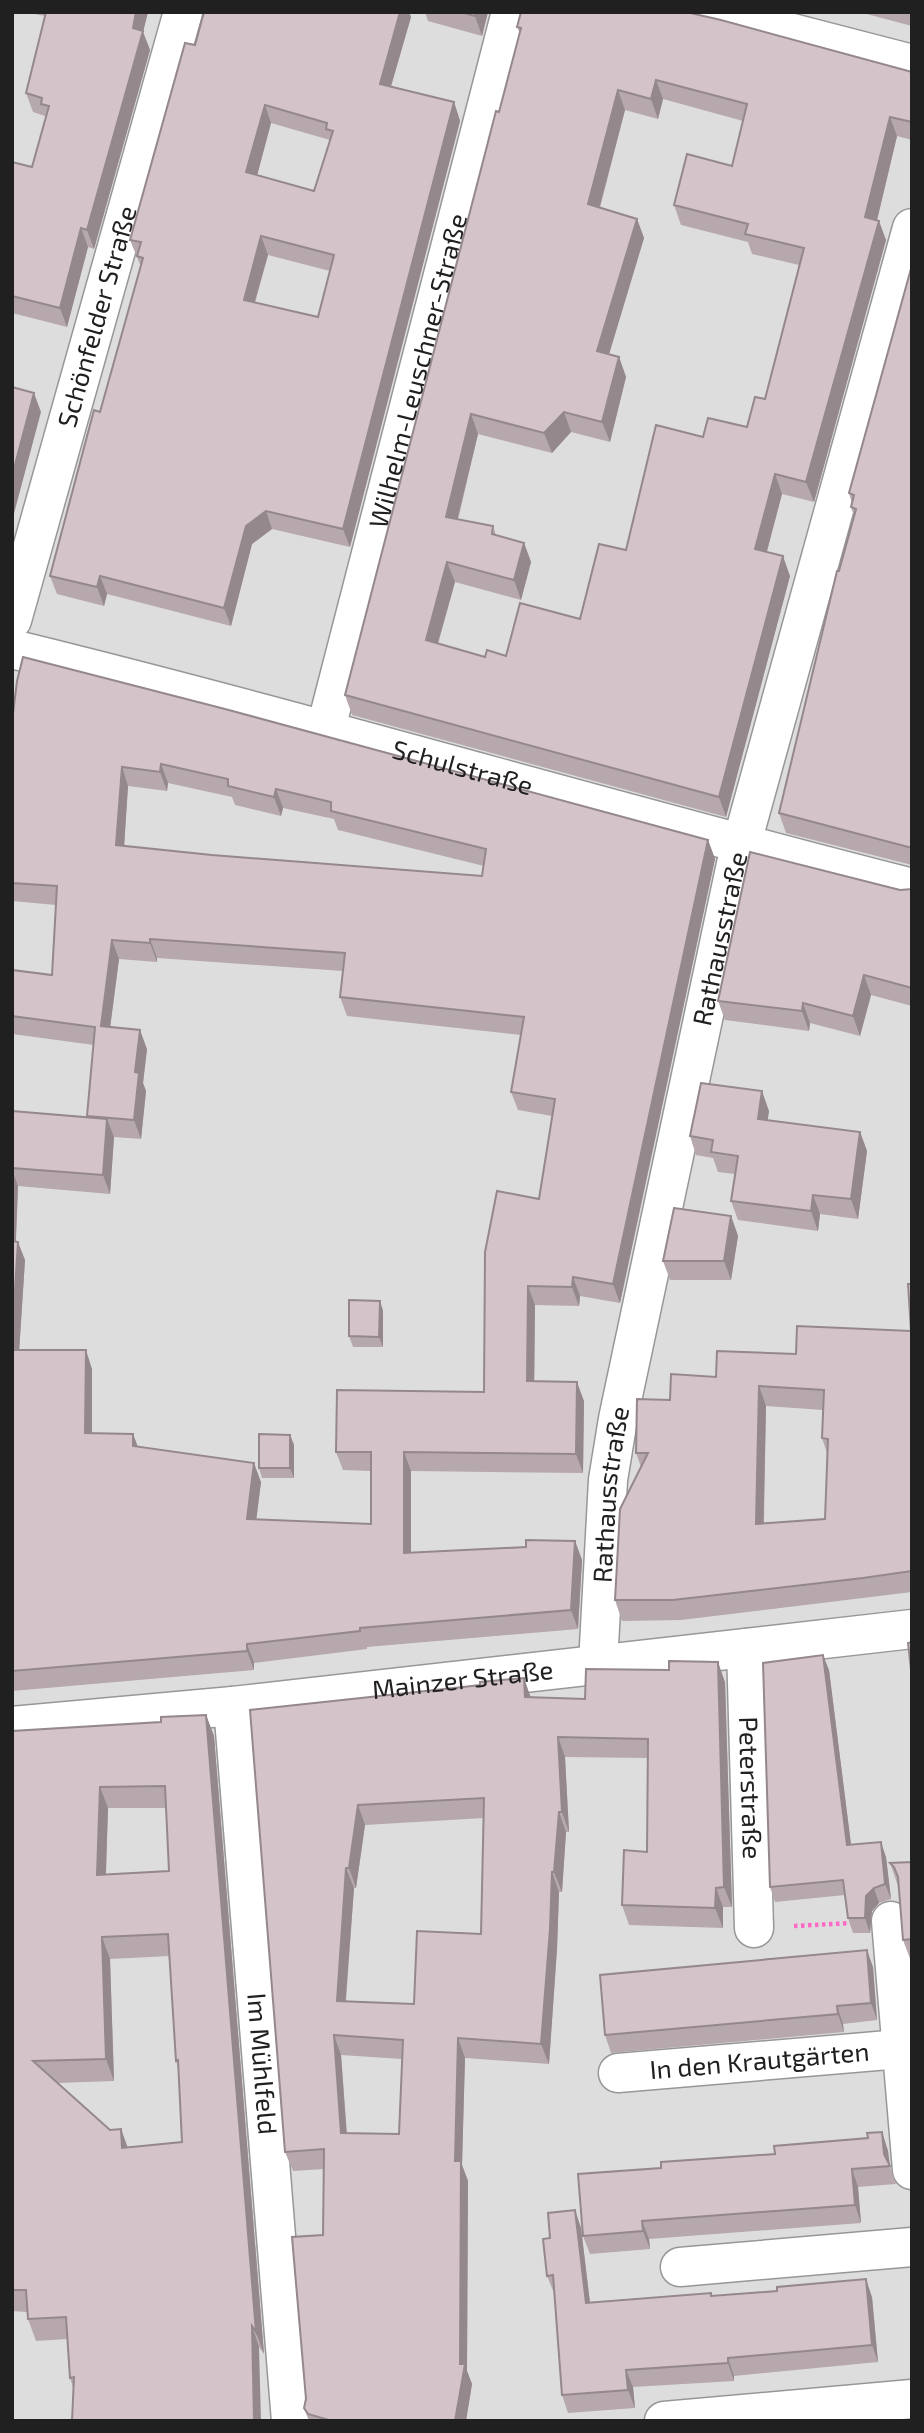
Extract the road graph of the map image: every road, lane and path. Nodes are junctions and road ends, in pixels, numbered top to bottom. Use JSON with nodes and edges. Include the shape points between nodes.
{"nodes":[{"id":1,"x":183,"y":12,"type":"edge"},
{"id":2,"x":512,"y":12,"type":"edge"},
{"id":3,"x":711,"y":12,"type":"edge"},
{"id":4,"x":912,"y":64,"type":"edge"},
{"id":5,"x":912,"y":228,"type":"edge"},
{"id":6,"x":12,"y":620,"type":"edge"},
{"id":7,"x":12,"y":649,"type":"edge"},
{"id":8,"x":342,"y":736,"type":"junction"},
{"id":9,"x":742,"y":844,"type":"junction"},
{"id":10,"x":912,"y":888,"type":"edge"},
{"id":11,"x":912,"y":1629,"type":"edge"},
{"id":12,"x":746,"y":1648,"type":"junction"},
{"id":13,"x":598,"y":1664,"type":"junction"},
{"id":14,"x":233,"y":1706,"type":"junction"},
{"id":15,"x":12,"y":1726,"type":"edge"},
{"id":16,"x":891,"y":1920,"type":"joint"},
{"id":17,"x":754,"y":1928,"type":"joint"},
{"id":18,"x":907,"y":2048,"type":"edge"},
{"id":19,"x":618,"y":2073,"type":"dead end"},
{"id":20,"x":912,"y":2170,"type":"edge"},
{"id":21,"x":912,"y":2247,"type":"edge"},
{"id":22,"x":680,"y":2267,"type":"dead end"},
{"id":23,"x":912,"y":2399,"type":"edge"},
{"id":24,"x":291,"y":2421,"type":"edge"},
{"id":25,"x":664,"y":2421,"type":"edge"}],
"edges":[{"from":1,"to":6,"type":"street","name":"Schönfelder Straße"},
{"from":2,"to":8,"type":"street","name":"Wilhelm-Leuschner-Straße"},
{"from":3,"to":4,"type":"street"},
{"from":5,"to":9,"type":"street","name":"Rathausstraße"},
{"from":7,"to":8,"type":"street","name":"Schulstraße"},
{"from":8,"to":9,"type":"street","name":"Schulstraße"},
{"from":9,"to":10,"type":"street","name":"Schulstraße"},
{"from":9,"to":13,"type":"street","name":"Rathausstraße","via":[[618,1419],[606,1503]]},
{"from":11,"to":12,"type":"street","name":"Mainzer Straße"},
{"from":12,"to":13,"type":"street","name":"Mainzer Straße"},
{"from":12,"to":17,"type":"street","name":"Peterstraße"},
{"from":13,"to":14,"type":"street","name":"Mainzer Straße"},
{"from":14,"to":15,"type":"street","name":"Mainzer Straße"},
{"from":14,"to":24,"type":"street","name":"Im Mühlfeld"},
{"from":16,"to":17,"type":"path"},
{"from":16,"to":18,"type":"street","name":"In den Krautgärten"},
{"from":18,"to":19,"type":"street","name":"In den Krautgärten"},
{"from":18,"to":20,"type":"street","name":"In den Krautgärten"},
{"from":21,"to":22,"type":"street"},
{"from":23,"to":25,"type":"street"}]}
